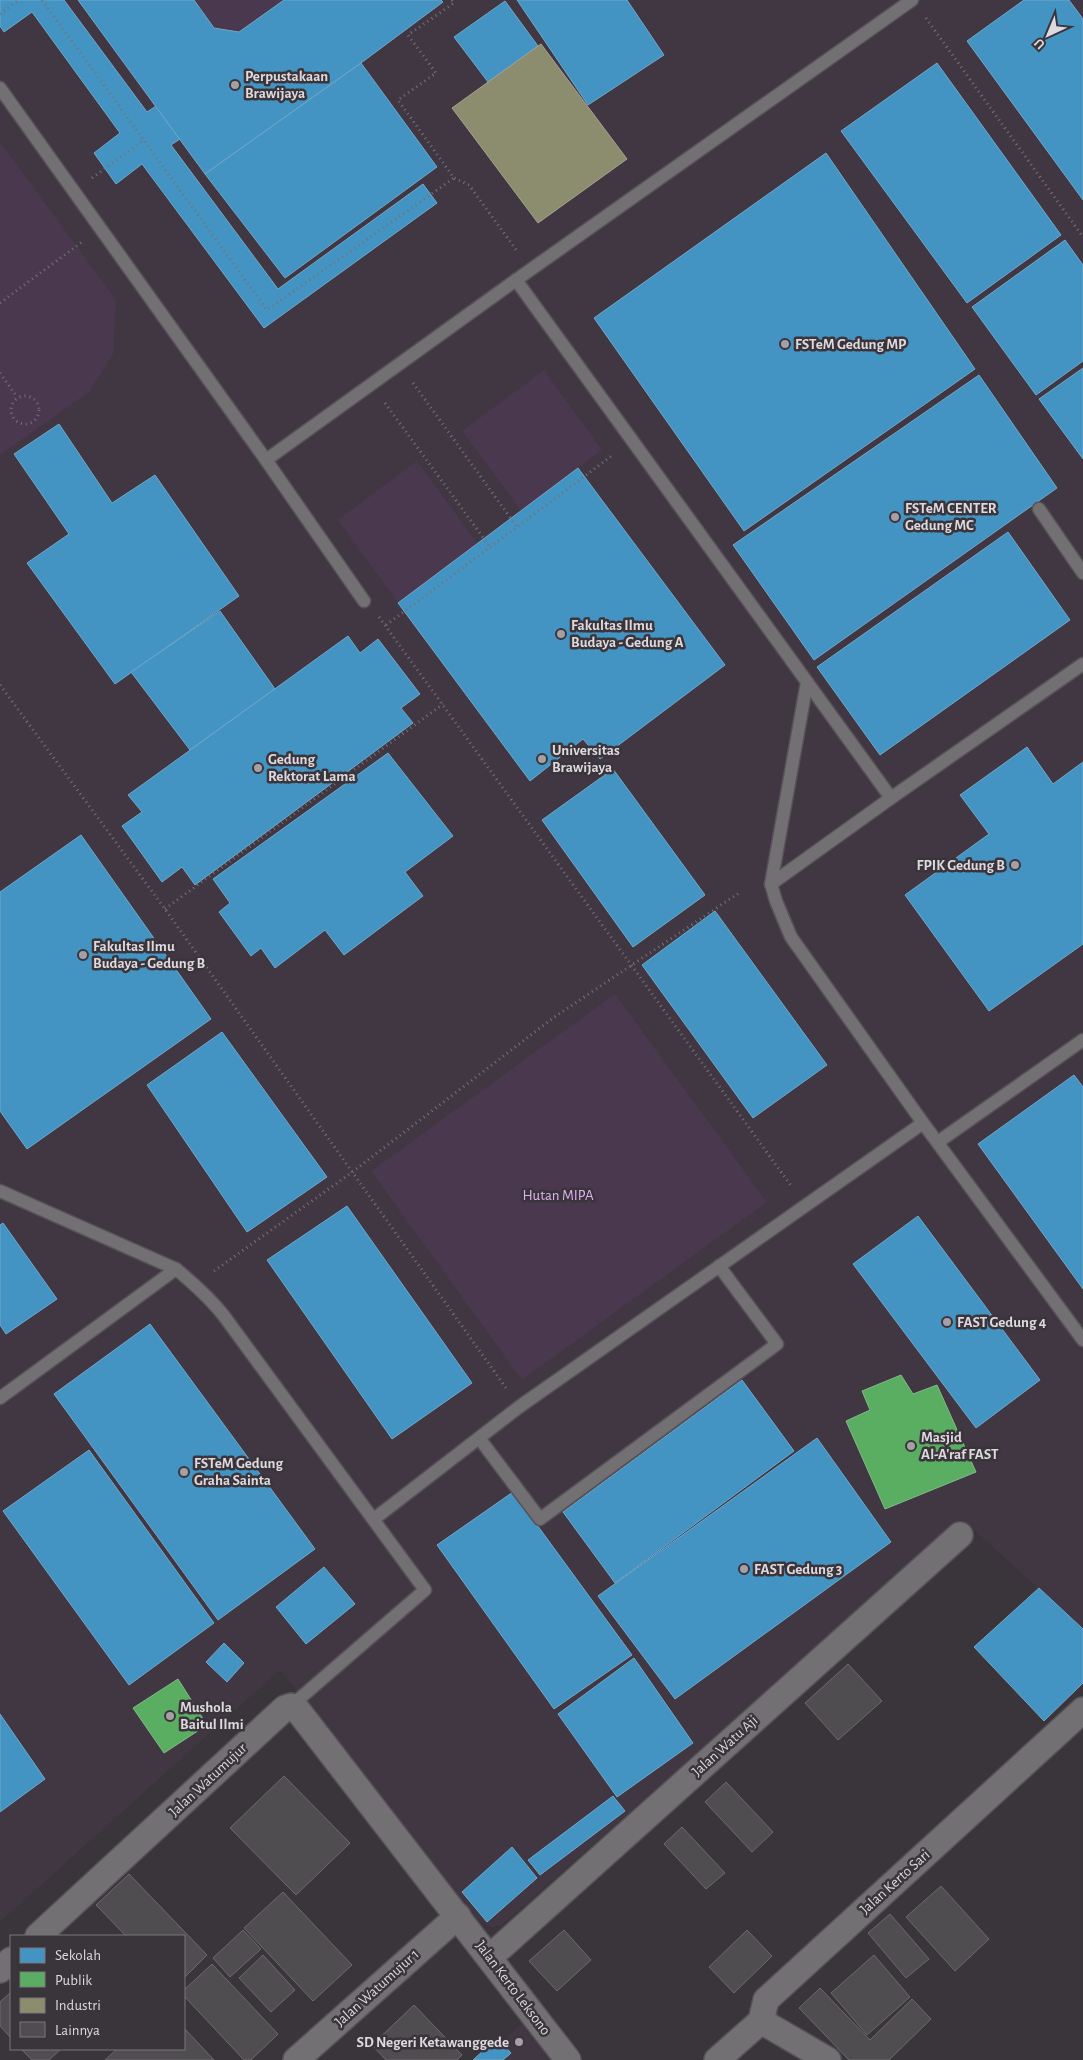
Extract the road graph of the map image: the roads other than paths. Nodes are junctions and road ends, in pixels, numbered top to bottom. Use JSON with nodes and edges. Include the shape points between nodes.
{"nodes":[{"id":1,"x":912,"y":0,"type":"edge"},
{"id":2,"x":0,"y":88,"type":"edge"},
{"id":3,"x":516,"y":280,"type":"junction"},
{"id":4,"x":266,"y":460,"type":"junction"},
{"id":5,"x":1039,"y":509,"type":"dead end"},
{"id":6,"x":1083,"y":574,"type":"edge"},
{"id":7,"x":364,"y":601,"type":"dead end"},
{"id":8,"x":1083,"y":664,"type":"edge"},
{"id":9,"x":807,"y":682,"type":"junction"},
{"id":10,"x":890,"y":798,"type":"junction"},
{"id":11,"x":771,"y":884,"type":"junction"},
{"id":12,"x":1083,"y":1040,"type":"edge"},
{"id":13,"x":923,"y":1123,"type":"junction"},
{"id":14,"x":938,"y":1142,"type":"junction"},
{"id":15,"x":0,"y":1191,"type":"edge"},
{"id":16,"x":719,"y":1266,"type":"junction"},
{"id":17,"x":176,"y":1269,"type":"junction"},
{"id":18,"x":1083,"y":1340,"type":"edge"},
{"id":19,"x":0,"y":1398,"type":"edge"},
{"id":20,"x":479,"y":1438,"type":"junction"},
{"id":21,"x":374,"y":1519,"type":"junction"},
{"id":22,"x":960,"y":1535,"type":"dead end"},
{"id":23,"x":291,"y":1706,"type":"junction"},
{"id":24,"x":1083,"y":1710,"type":"edge"},
{"id":25,"x":458,"y":1916,"type":"junction"},
{"id":26,"x":39,"y":1935,"type":"edge"},
{"id":27,"x":490,"y":1957,"type":"junction"},
{"id":28,"x":10,"y":1961,"type":"edge"},
{"id":29,"x":0,"y":1970,"type":"edge"},
{"id":30,"x":761,"y":2021,"type":"junction"},
{"id":31,"x":296,"y":2060,"type":"edge"},
{"id":32,"x":568,"y":2060,"type":"edge"},
{"id":33,"x":717,"y":2060,"type":"edge"},
{"id":34,"x":828,"y":2060,"type":"edge"}],
"edges":[{"from":1,"to":3,"type":"lane"},
{"from":2,"to":4,"type":"lane"},
{"from":3,"to":4,"type":"lane"},
{"from":3,"to":9,"type":"lane"},
{"from":4,"to":7,"type":"lane"},
{"from":5,"to":6,"type":"lane"},
{"from":8,"to":10,"type":"lane"},
{"from":9,"to":10,"type":"lane"},
{"from":9,"to":11,"type":"lane"},
{"from":10,"to":11,"type":"lane"},
{"from":11,"to":13,"type":"lane","via":[[791,937]]},
{"from":12,"to":14,"type":"lane"},
{"from":13,"to":14,"type":"lane"},
{"from":13,"to":16,"type":"lane"},
{"from":14,"to":18,"type":"lane"},
{"from":15,"to":17,"type":"lane"},
{"from":16,"to":20,"type":"lane"},
{"from":16,"to":20,"type":"lane","via":[[777,1344],[540,1519]]},
{"from":17,"to":19,"type":"lane"},
{"from":17,"to":21,"type":"lane","via":[[224,1316]]},
{"from":20,"to":21,"type":"lane"},
{"from":21,"to":23,"type":"lane","via":[[425,1590]]},
{"from":22,"to":27,"type":"street","name":"Jalan Watu Aji"},
{"from":23,"to":25,"type":"street","via":[[296,1708]]},
{"from":23,"to":26,"type":"street","name":"Jalan Watumujur","via":[[285,1708]]},
{"from":24,"to":30,"type":"street","name":"Jalan Kerto Sari","via":[[766,2000]]},
{"from":25,"to":27,"type":"street","name":"Jalan Kerto Leksono"},
{"from":25,"to":31,"type":"street","name":"Jalan Watumujur 1"},
{"from":27,"to":32,"type":"street","name":"Jalan Kerto Leksono"},
{"from":28,"to":29,"type":"street"},
{"from":30,"to":33,"type":"street"},
{"from":30,"to":34,"type":"street"}]}
